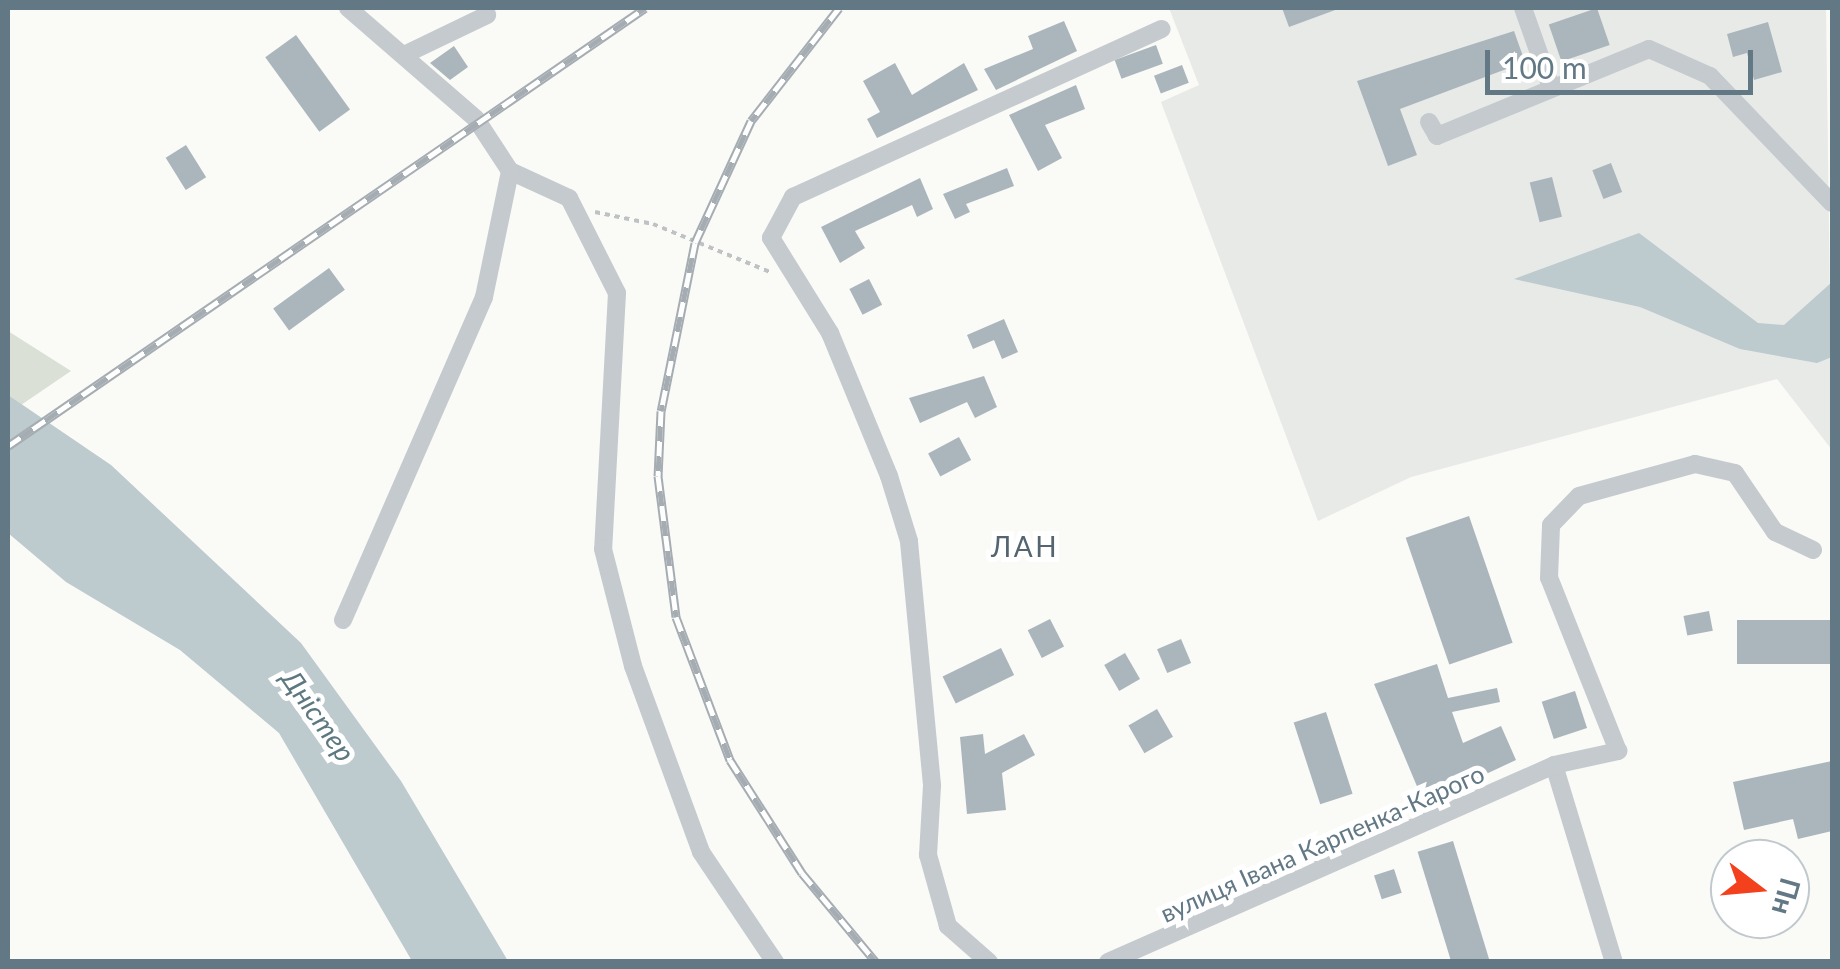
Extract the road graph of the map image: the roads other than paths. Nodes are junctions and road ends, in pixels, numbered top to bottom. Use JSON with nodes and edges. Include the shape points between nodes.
{"nodes":[{"id":1,"x":348,"y":8,"type":"edge"},
{"id":2,"x":1523,"y":8,"type":"edge"},
{"id":3,"x":487,"y":14,"type":"dead end"},
{"id":4,"x":1160,"y":30,"type":"dead end"},
{"id":5,"x":408,"y":54,"type":"junction"},
{"id":6,"x":1551,"y":87,"type":"junction"},
{"id":7,"x":1429,"y":122,"type":"dead end"},
{"id":8,"x":510,"y":171,"type":"junction"},
{"id":9,"x":1832,"y":203,"type":"edge"},
{"id":10,"x":1813,"y":550,"type":"dead end"},
{"id":11,"x":343,"y":620,"type":"dead end"},
{"id":12,"x":1554,"y":765,"type":"junction"},
{"id":13,"x":775,"y":962,"type":"edge"},
{"id":14,"x":990,"y":962,"type":"edge"},
{"id":15,"x":1108,"y":962,"type":"edge"},
{"id":16,"x":1614,"y":962,"type":"edge"}],
"edges":[{"from":1,"to":5,"type":"street"},
{"from":2,"to":6,"type":"street"},
{"from":3,"to":5,"type":"street"},
{"from":4,"to":14,"type":"street","via":[[793,197],[771,238],[862,406],[908,542],[932,785],[928,855],[948,926]]},
{"from":5,"to":8,"type":"street","via":[[476,119]]},
{"from":6,"to":7,"type":"street","via":[[1436,136]]},
{"from":6,"to":9,"type":"street","via":[[1650,48],[1671,53],[1710,76]]},
{"from":8,"to":11,"type":"street","via":[[484,296]]},
{"from":8,"to":13,"type":"street","via":[[569,198],[617,292],[603,549],[633,666],[701,852]]},
{"from":10,"to":12,"type":"street","name":"вулиця Івана Карпенка-Карого","via":[[1775,532],[1735,472],[1695,464],[1578,496],[1550,525],[1548,578],[1618,751]]},
{"from":12,"to":15,"type":"street","name":"вулиця Івана Карпенка-Карого"},
{"from":12,"to":16,"type":"street"}]}
